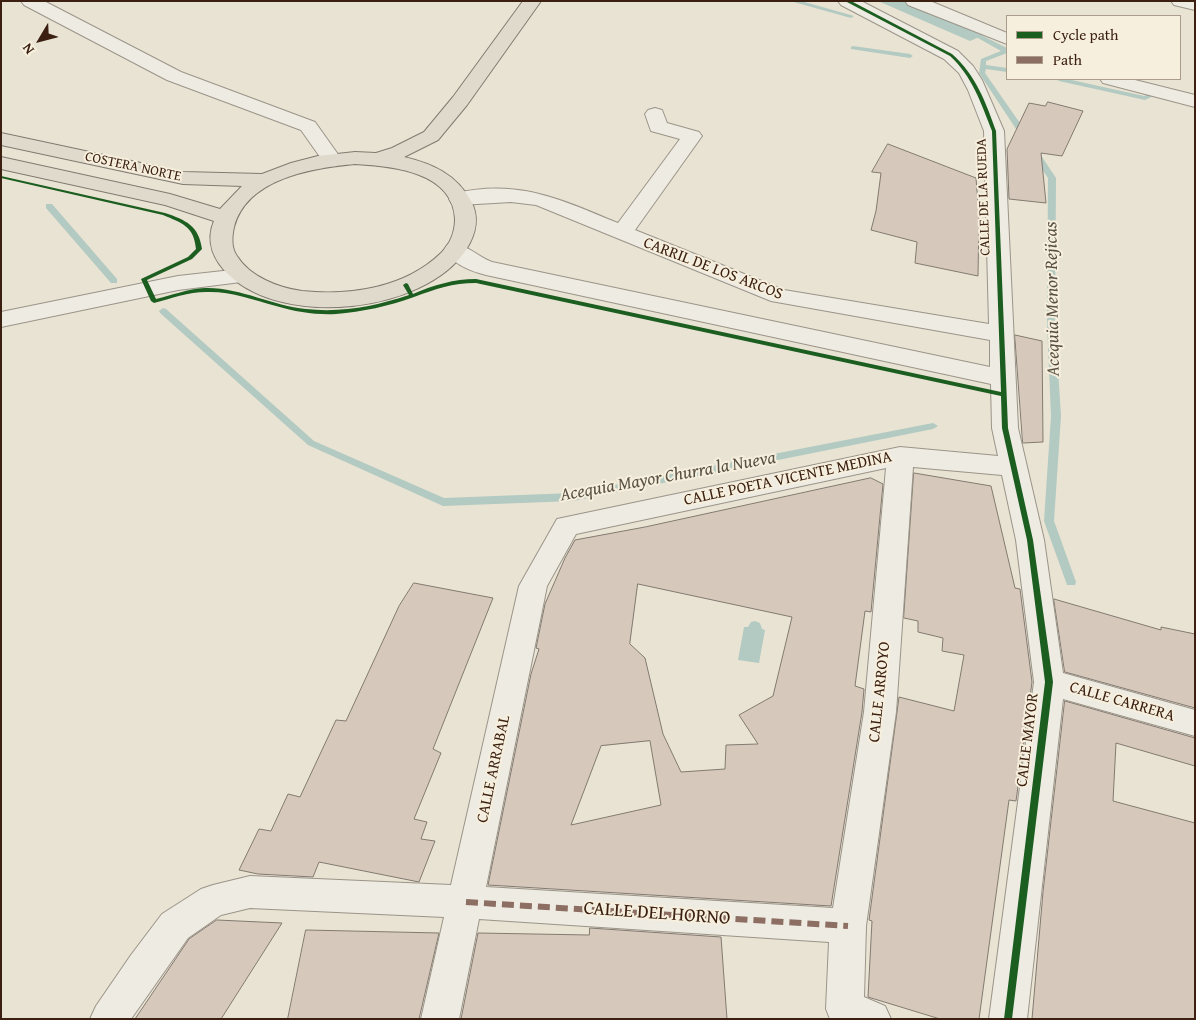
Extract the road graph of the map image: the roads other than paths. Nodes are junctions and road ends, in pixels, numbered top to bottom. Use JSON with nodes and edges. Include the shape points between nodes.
{"nodes":[{"id":1,"x":30,"y":1,"type":"edge"},
{"id":2,"x":532,"y":1,"type":"edge"},
{"id":3,"x":847,"y":1,"type":"edge"},
{"id":4,"x":914,"y":1,"type":"edge"},
{"id":5,"x":1180,"y":1,"type":"edge"},
{"id":6,"x":1195,"y":5,"type":"edge"},
{"id":7,"x":1006,"y":39,"type":"edge"},
{"id":8,"x":1114,"y":80,"type":"edge"},
{"id":9,"x":1195,"y":102,"type":"edge"},
{"id":10,"x":655,"y":114,"type":"dead end"},
{"id":11,"x":431,"y":136,"type":"junction"},
{"id":12,"x":1,"y":139,"type":"edge"},
{"id":13,"x":378,"y":159,"type":"junction"},
{"id":14,"x":332,"y":160,"type":"junction"},
{"id":15,"x":1,"y":163,"type":"edge"},
{"id":16,"x":431,"y":173,"type":"junction"},
{"id":17,"x":266,"y":180,"type":"junction"},
{"id":18,"x":460,"y":198,"type":"junction"},
{"id":19,"x":226,"y":218,"type":"junction"},
{"id":20,"x":622,"y":233,"type":"junction"},
{"id":21,"x":455,"y":250,"type":"junction"},
{"id":22,"x":226,"y":257,"type":"junction"},
{"id":23,"x":241,"y":276,"type":"junction"},
{"id":24,"x":178,"y":283,"type":"junction"},
{"id":25,"x":1,"y":320,"type":"edge"},
{"id":26,"x":1002,"y":334,"type":"junction"},
{"id":27,"x":1003,"y":378,"type":"junction"},
{"id":28,"x":900,"y":456,"type":"junction"},
{"id":29,"x":1012,"y":467,"type":"junction"},
{"id":30,"x":567,"y":526,"type":"joint"},
{"id":31,"x":1049,"y":682,"type":"junction"},
{"id":32,"x":1195,"y":723,"type":"edge"},
{"id":33,"x":466,"y":902,"type":"junction"},
{"id":34,"x":848,"y":926,"type":"junction"},
{"id":35,"x":109,"y":1019,"type":"edge"},
{"id":36,"x":440,"y":1019,"type":"edge"},
{"id":37,"x":872,"y":1019,"type":"edge"},
{"id":38,"x":1008,"y":1019,"type":"edge"}],
"edges":[{"from":1,"to":14,"type":"street","via":[[174,76],[308,126]]},
{"from":2,"to":11,"type":"main road","via":[[460,102]]},
{"from":3,"to":26,"type":"street","name":"CALLE DE LA RUEDA","via":[[951,55],[958,60],[978,92],[994,131]]},
{"from":4,"to":7,"type":"street"},
{"from":5,"to":6,"type":"street"},
{"from":8,"to":9,"type":"street"},
{"from":10,"to":20,"type":"street","via":[[658,127],[692,136]]},
{"from":11,"to":13,"type":"main road"},
{"from":11,"to":16,"type":"main road"},
{"from":12,"to":17,"type":"main road","name":"COSTERA NORTE","via":[[183,178]]},
{"from":13,"to":14,"type":"main road","name":"COSTERA NORTE"},
{"from":13,"to":16,"type":"main road","name":"COSTERA NORTE"},
{"from":14,"to":17,"type":"main road","name":"COSTERA NORTE","via":[[298,167]]},
{"from":15,"to":19,"type":"main road","name":"COSTERA NORTE","via":[[170,200]]},
{"from":16,"to":18,"type":"main road","name":"COSTERA NORTE"},
{"from":17,"to":19,"type":"main road","name":"COSTERA NORTE","via":[[242,198]]},
{"from":18,"to":20,"type":"street","name":"CARRIL DE LOS ARCOS","via":[[520,195],[542,200]]},
{"from":18,"to":21,"type":"main road","name":"COSTERA NORTE","via":[[466,225]]},
{"from":19,"to":22,"type":"main road","name":"COSTERA NORTE","via":[[221,244]]},
{"from":20,"to":26,"type":"street","name":"CARRIL DE LOS ARCOS","via":[[779,296]]},
{"from":21,"to":23,"type":"main road","name":"COSTERA NORTE","via":[[434,269],[406,285],[356,298],[329,300],[279,294]]},
{"from":21,"to":27,"type":"street","via":[[486,268]]},
{"from":22,"to":23,"type":"main road","name":"COSTERA NORTE"},
{"from":22,"to":24,"type":"street"},
{"from":23,"to":24,"type":"street"},
{"from":24,"to":25,"type":"street"},
{"from":26,"to":27,"type":"street","name":"CALLE DE LA RUEDA"},
{"from":27,"to":29,"type":"street","name":"CALLE DE LA RUEDA","via":[[1004,428]]},
{"from":28,"to":29,"type":"street","name":"CALLE POETA VICENTE MEDINA"},
{"from":28,"to":30,"type":"street","name":"CALLE POETA VICENTE MEDINA"},
{"from":28,"to":34,"type":"street","name":"CALLE ARROYO","via":[[880,712]]},
{"from":29,"to":31,"type":"street","name":"CALLE MAYOR","via":[[1030,540]]},
{"from":30,"to":33,"type":"street","name":"CALLE ARRABAL","via":[[533,586]]},
{"from":31,"to":32,"type":"street","name":"CALLE CARRERA"},
{"from":31,"to":38,"type":"street","name":"CALLE MAYOR"},
{"from":33,"to":34,"type":"street","name":"CALLE DEL HORNO"},
{"from":33,"to":35,"type":"street","name":"CALLE DEL HORNO","via":[[250,892],[213,901],[175,926]]},
{"from":33,"to":36,"type":"street","name":"CALLE ARRABAL"},
{"from":34,"to":37,"type":"street","name":"CALLE ARROYO","via":[[845,1009]]}]}
